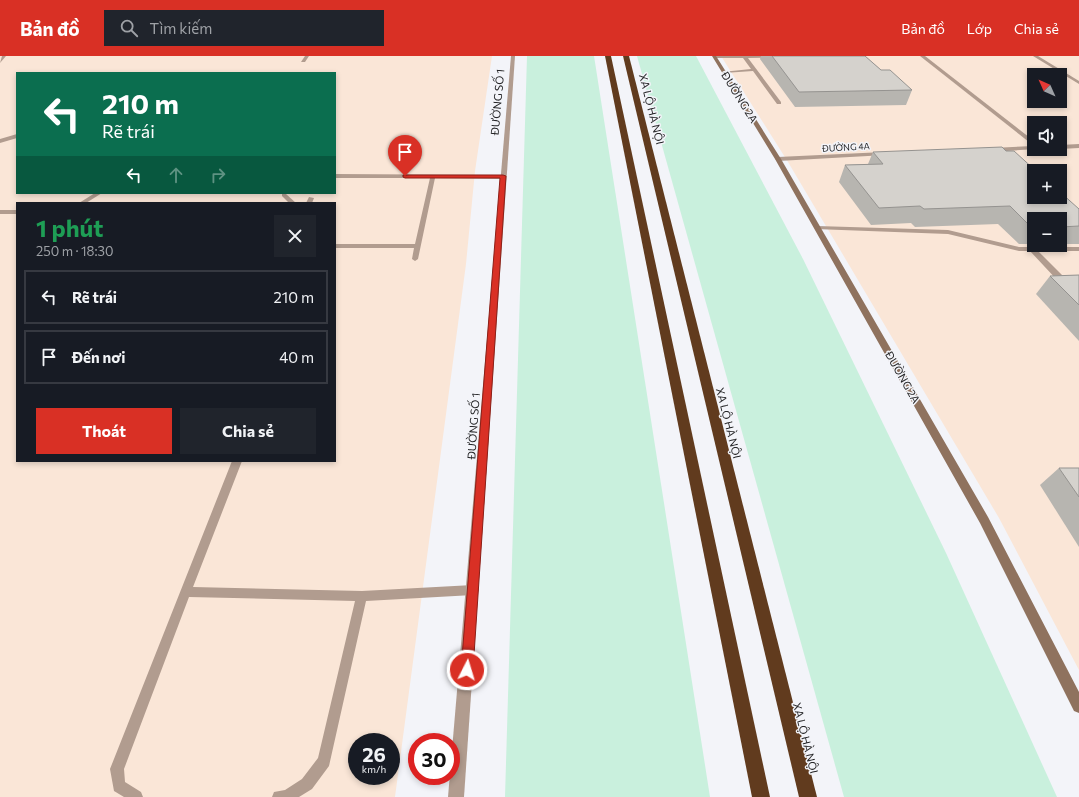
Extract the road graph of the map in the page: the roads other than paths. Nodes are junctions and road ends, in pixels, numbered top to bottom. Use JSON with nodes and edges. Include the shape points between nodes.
{"nodes":[{"id":1,"x":4,"y":56,"type":"edge"},
{"id":2,"x":307,"y":56,"type":"edge"},
{"id":3,"x":513,"y":56,"type":"edge"},
{"id":4,"x":608,"y":56,"type":"edge"},
{"id":5,"x":626,"y":56,"type":"edge"},
{"id":6,"x":793,"y":56,"type":"edge"},
{"id":7,"x":922,"y":56,"type":"edge"},
{"id":8,"x":1035,"y":56,"type":"edge"},
{"id":9,"x":715,"y":57,"type":"edge"},
{"id":10,"x":744,"y":57,"type":"edge"},
{"id":11,"x":303,"y":61,"type":"dead end"},
{"id":12,"x":0,"y":62,"type":"edge"},
{"id":13,"x":754,"y":70,"type":"junction"},
{"id":14,"x":724,"y":72,"type":"junction"},
{"id":15,"x":1079,"y":83,"type":"edge"},
{"id":16,"x":780,"y":103,"type":"dead end"},
{"id":17,"x":16,"y":136,"type":"edge"},
{"id":18,"x":1027,"y":138,"type":"edge"},
{"id":19,"x":0,"y":141,"type":"edge"},
{"id":20,"x":1079,"y":146,"type":"edge"},
{"id":21,"x":1067,"y":147,"type":"edge"},
{"id":22,"x":1027,"y":148,"type":"edge"},
{"id":23,"x":987,"y":150,"type":"edge"},
{"id":24,"x":893,"y":154,"type":"edge"},
{"id":25,"x":778,"y":159,"type":"junction"},
{"id":26,"x":336,"y":176,"type":"edge"},
{"id":27,"x":433,"y":176,"type":"junction"},
{"id":28,"x":503,"y":176,"type":"junction"},
{"id":29,"x":97,"y":194,"type":"edge"},
{"id":30,"x":284,"y":195,"type":"dead end"},
{"id":31,"x":84,"y":202,"type":"edge"},
{"id":32,"x":292,"y":202,"type":"edge"},
{"id":33,"x":0,"y":212,"type":"edge"},
{"id":34,"x":16,"y":212,"type":"edge"},
{"id":35,"x":818,"y":228,"type":"junction"},
{"id":36,"x":336,"y":246,"type":"edge"},
{"id":37,"x":418,"y":246,"type":"junction"},
{"id":38,"x":1027,"y":249,"type":"edge"},
{"id":39,"x":1067,"y":249,"type":"edge"},
{"id":40,"x":1079,"y":249,"type":"edge"},
{"id":41,"x":1035,"y":252,"type":"edge"},
{"id":42,"x":415,"y":260,"type":"dead end"},
{"id":43,"x":1061,"y":279,"type":"edge"},
{"id":44,"x":238,"y":462,"type":"edge"},
{"id":45,"x":473,"y":590,"type":"junction"},
{"id":46,"x":185,"y":592,"type":"junction"},
{"id":47,"x":362,"y":596,"type":"junction"},
{"id":48,"x":1078,"y":701,"type":"edge"},
{"id":49,"x":136,"y":797,"type":"edge"},
{"id":50,"x":279,"y":797,"type":"edge"},
{"id":51,"x":456,"y":797,"type":"edge"},
{"id":52,"x":761,"y":797,"type":"edge"},
{"id":53,"x":808,"y":797,"type":"edge"}],
"edges":[{"from":1,"to":12,"type":"street"},
{"from":2,"to":11,"type":"lane"},
{"from":3,"to":28,"type":"street","name":"ĐƯỜNG SỐ 1"},
{"from":4,"to":52,"type":"highway"},
{"from":5,"to":53,"type":"highway","name":"XA LỘ HÀ NỘI"},
{"from":6,"to":10,"type":"lane"},
{"from":7,"to":18,"type":"lane"},
{"from":8,"to":15,"type":"lane"},
{"from":9,"to":10,"type":"lane"},
{"from":9,"to":14,"type":"street","name":"ĐƯỜNG 2A"},
{"from":10,"to":13,"type":"lane"},
{"from":13,"to":14,"type":"lane"},
{"from":13,"to":16,"type":"lane"},
{"from":14,"to":25,"type":"street","name":"ĐƯỜNG 2A"},
{"from":17,"to":19,"type":"lane"},
{"from":20,"to":21,"type":"street"},
{"from":22,"to":23,"type":"street"},
{"from":24,"to":25,"type":"street","name":"ĐƯỜNG 4A"},
{"from":25,"to":35,"type":"street","name":"ĐƯỜNG 2A"},
{"from":26,"to":27,"type":"lane"},
{"from":27,"to":28,"type":"lane"},
{"from":27,"to":37,"type":"lane"},
{"from":28,"to":45,"type":"street","name":"ĐƯỜNG SỐ 1"},
{"from":29,"to":31,"type":"lane"},
{"from":30,"to":32,"type":"lane"},
{"from":33,"to":34,"type":"lane"},
{"from":35,"to":38,"type":"lane","via":[[948,232],[998,245]]},
{"from":35,"to":48,"type":"street","name":"ĐƯỜNG 2A","via":[[984,520]]},
{"from":36,"to":37,"type":"lane"},
{"from":37,"to":42,"type":"lane"},
{"from":39,"to":40,"type":"lane"},
{"from":41,"to":43,"type":"lane"},
{"from":44,"to":46,"type":"lane"},
{"from":45,"to":47,"type":"lane"},
{"from":45,"to":51,"type":"street","name":"ĐƯỜNG SỐ 1"},
{"from":46,"to":47,"type":"lane"},
{"from":46,"to":49,"type":"lane","via":[[117,769],[119,786]]},
{"from":47,"to":50,"type":"lane","via":[[324,761],[307,784],[287,797]]}]}
